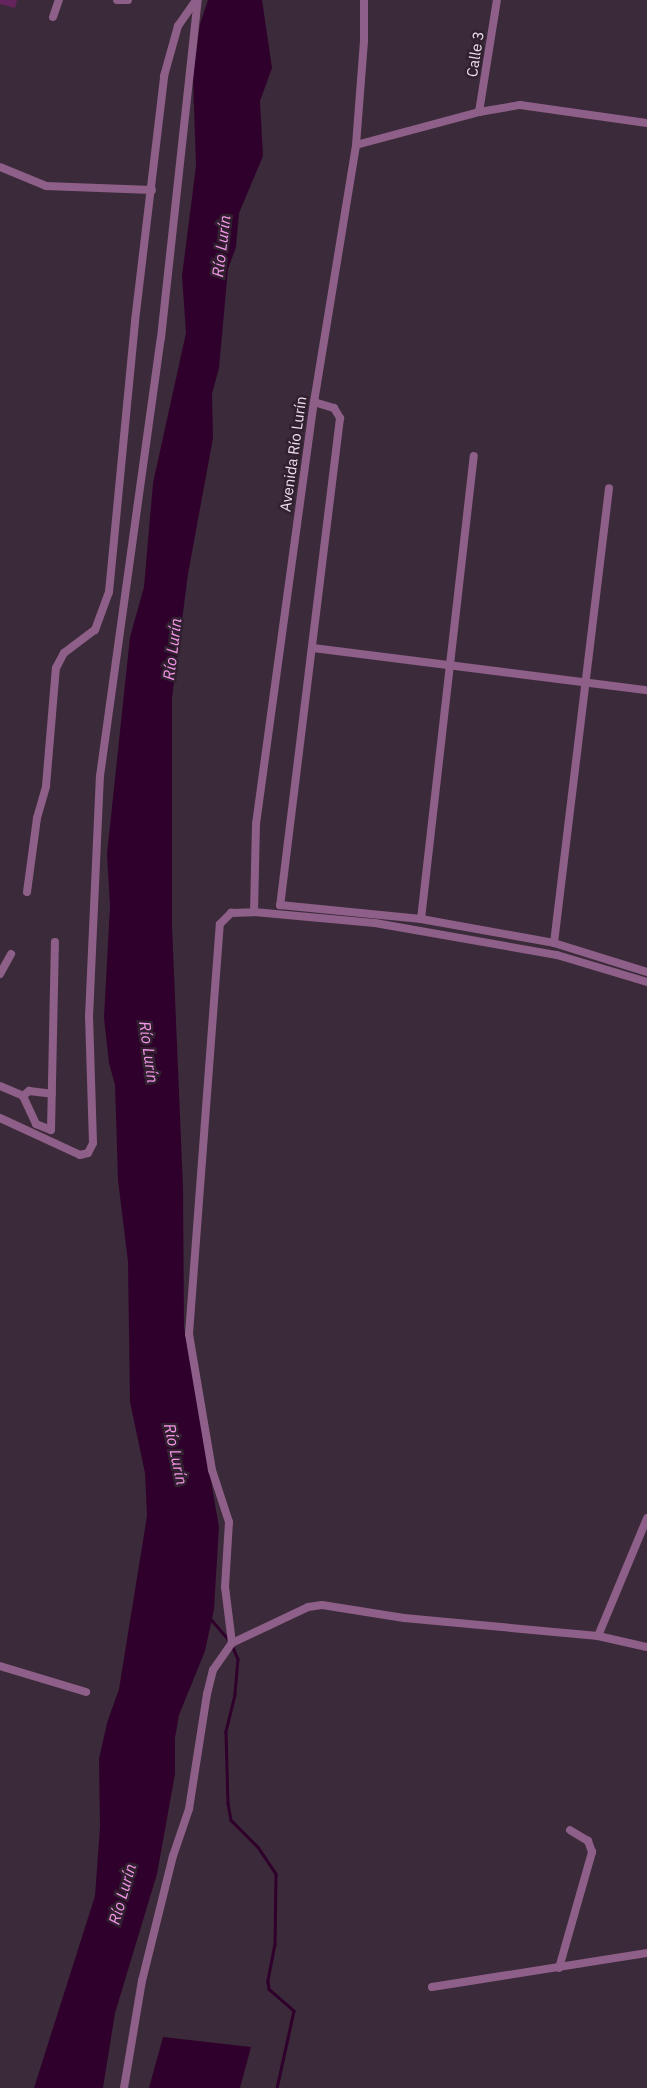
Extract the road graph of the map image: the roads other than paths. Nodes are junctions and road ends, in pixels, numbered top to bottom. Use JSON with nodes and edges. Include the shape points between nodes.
{"nodes":[{"id":1,"x":59,"y":0,"type":"edge"},
{"id":2,"x":117,"y":0,"type":"edge"},
{"id":3,"x":128,"y":0,"type":"edge"},
{"id":4,"x":197,"y":0,"type":"edge"},
{"id":5,"x":364,"y":0,"type":"edge"},
{"id":6,"x":497,"y":0,"type":"edge"},
{"id":7,"x":53,"y":17,"type":"dead end"},
{"id":8,"x":479,"y":112,"type":"junction"},
{"id":9,"x":647,"y":123,"type":"edge"},
{"id":10,"x":356,"y":145,"type":"junction"},
{"id":11,"x":0,"y":168,"type":"edge"},
{"id":12,"x":152,"y":190,"type":"junction"},
{"id":13,"x":314,"y":402,"type":"junction"},
{"id":14,"x":474,"y":456,"type":"dead end"},
{"id":15,"x":609,"y":488,"type":"dead end"},
{"id":16,"x":313,"y":648,"type":"junction"},
{"id":17,"x":450,"y":665,"type":"junction"},
{"id":18,"x":584,"y":682,"type":"junction"},
{"id":19,"x":647,"y":690,"type":"edge"},
{"id":20,"x":27,"y":892,"type":"dead end"},
{"id":21,"x":254,"y":912,"type":"junction"},
{"id":22,"x":420,"y":920,"type":"junction"},
{"id":23,"x":55,"y":942,"type":"dead end"},
{"id":24,"x":554,"y":943,"type":"junction"},
{"id":25,"x":11,"y":954,"type":"dead end"},
{"id":26,"x":647,"y":972,"type":"edge"},
{"id":27,"x":0,"y":974,"type":"edge"},
{"id":28,"x":647,"y":982,"type":"edge"},
{"id":29,"x":0,"y":1086,"type":"edge"},
{"id":30,"x":52,"y":1094,"type":"junction"},
{"id":31,"x":23,"y":1096,"type":"junction"},
{"id":32,"x":0,"y":1118,"type":"edge"},
{"id":33,"x":647,"y":1518,"type":"edge"},
{"id":34,"x":598,"y":1636,"type":"junction"},
{"id":35,"x":232,"y":1643,"type":"junction"},
{"id":36,"x":647,"y":1647,"type":"edge"},
{"id":37,"x":0,"y":1666,"type":"edge"},
{"id":38,"x":86,"y":1692,"type":"dead end"},
{"id":39,"x":570,"y":1830,"type":"dead end"},
{"id":40,"x":647,"y":1954,"type":"edge"},
{"id":41,"x":559,"y":1968,"type":"junction"},
{"id":42,"x":432,"y":1987,"type":"dead end"},
{"id":43,"x":124,"y":2088,"type":"edge"}],
"edges":[{"from":1,"to":7,"type":"street"},
{"from":2,"to":3,"type":"street"},
{"from":4,"to":12,"type":"street","via":[[178,26],[170,52],[162,89]]},
{"from":4,"to":32,"type":"street","via":[[161,338],[100,776],[89,1017],[93,1143],[88,1153],[80,1155]]},
{"from":5,"to":10,"type":"street","name":"Avenida Río Lurín"},
{"from":6,"to":8,"type":"street","name":"Calle 3"},
{"from":8,"to":9,"type":"street","via":[[520,106],[539,107]]},
{"from":8,"to":10,"type":"street"},
{"from":10,"to":13,"type":"street","name":"Avenida Río Lurín"},
{"from":11,"to":12,"type":"street","via":[[46,186]]},
{"from":12,"to":20,"type":"street","via":[[135,321],[109,592],[95,630],[64,653],[56,668],[46,786],[37,818]]},
{"from":13,"to":16,"type":"street","via":[[338,411],[340,418]]},
{"from":13,"to":21,"type":"street","name":"Avenida Río Lurín","via":[[256,824]]},
{"from":14,"to":17,"type":"street"},
{"from":15,"to":18,"type":"street"},
{"from":16,"to":17,"type":"street"},
{"from":16,"to":22,"type":"street","via":[[280,905]]},
{"from":17,"to":18,"type":"street"},
{"from":17,"to":22,"type":"street"},
{"from":18,"to":19,"type":"street"},
{"from":18,"to":24,"type":"street"},
{"from":21,"to":28,"type":"street","via":[[374,923],[557,955]]},
{"from":21,"to":35,"type":"street","via":[[231,913],[220,924],[189,1327],[212,1470],[229,1522],[225,1588]]},
{"from":22,"to":24,"type":"street"},
{"from":23,"to":30,"type":"street"},
{"from":24,"to":26,"type":"street"},
{"from":25,"to":27,"type":"street"},
{"from":29,"to":31,"type":"street"},
{"from":30,"to":31,"type":"street","via":[[29,1091]]},
{"from":30,"to":31,"type":"street","via":[[51,1130],[36,1124]]},
{"from":33,"to":34,"type":"street"},
{"from":34,"to":35,"type":"street","via":[[422,1620],[322,1605],[308,1607]]},
{"from":34,"to":36,"type":"street"},
{"from":35,"to":43,"type":"street","via":[[213,1670],[207,1694],[189,1809],[173,1856],[142,1980]]},
{"from":37,"to":38,"type":"street"},
{"from":39,"to":41,"type":"street","via":[[588,1841],[592,1852]]},
{"from":40,"to":41,"type":"street"},
{"from":41,"to":42,"type":"street"}]}
